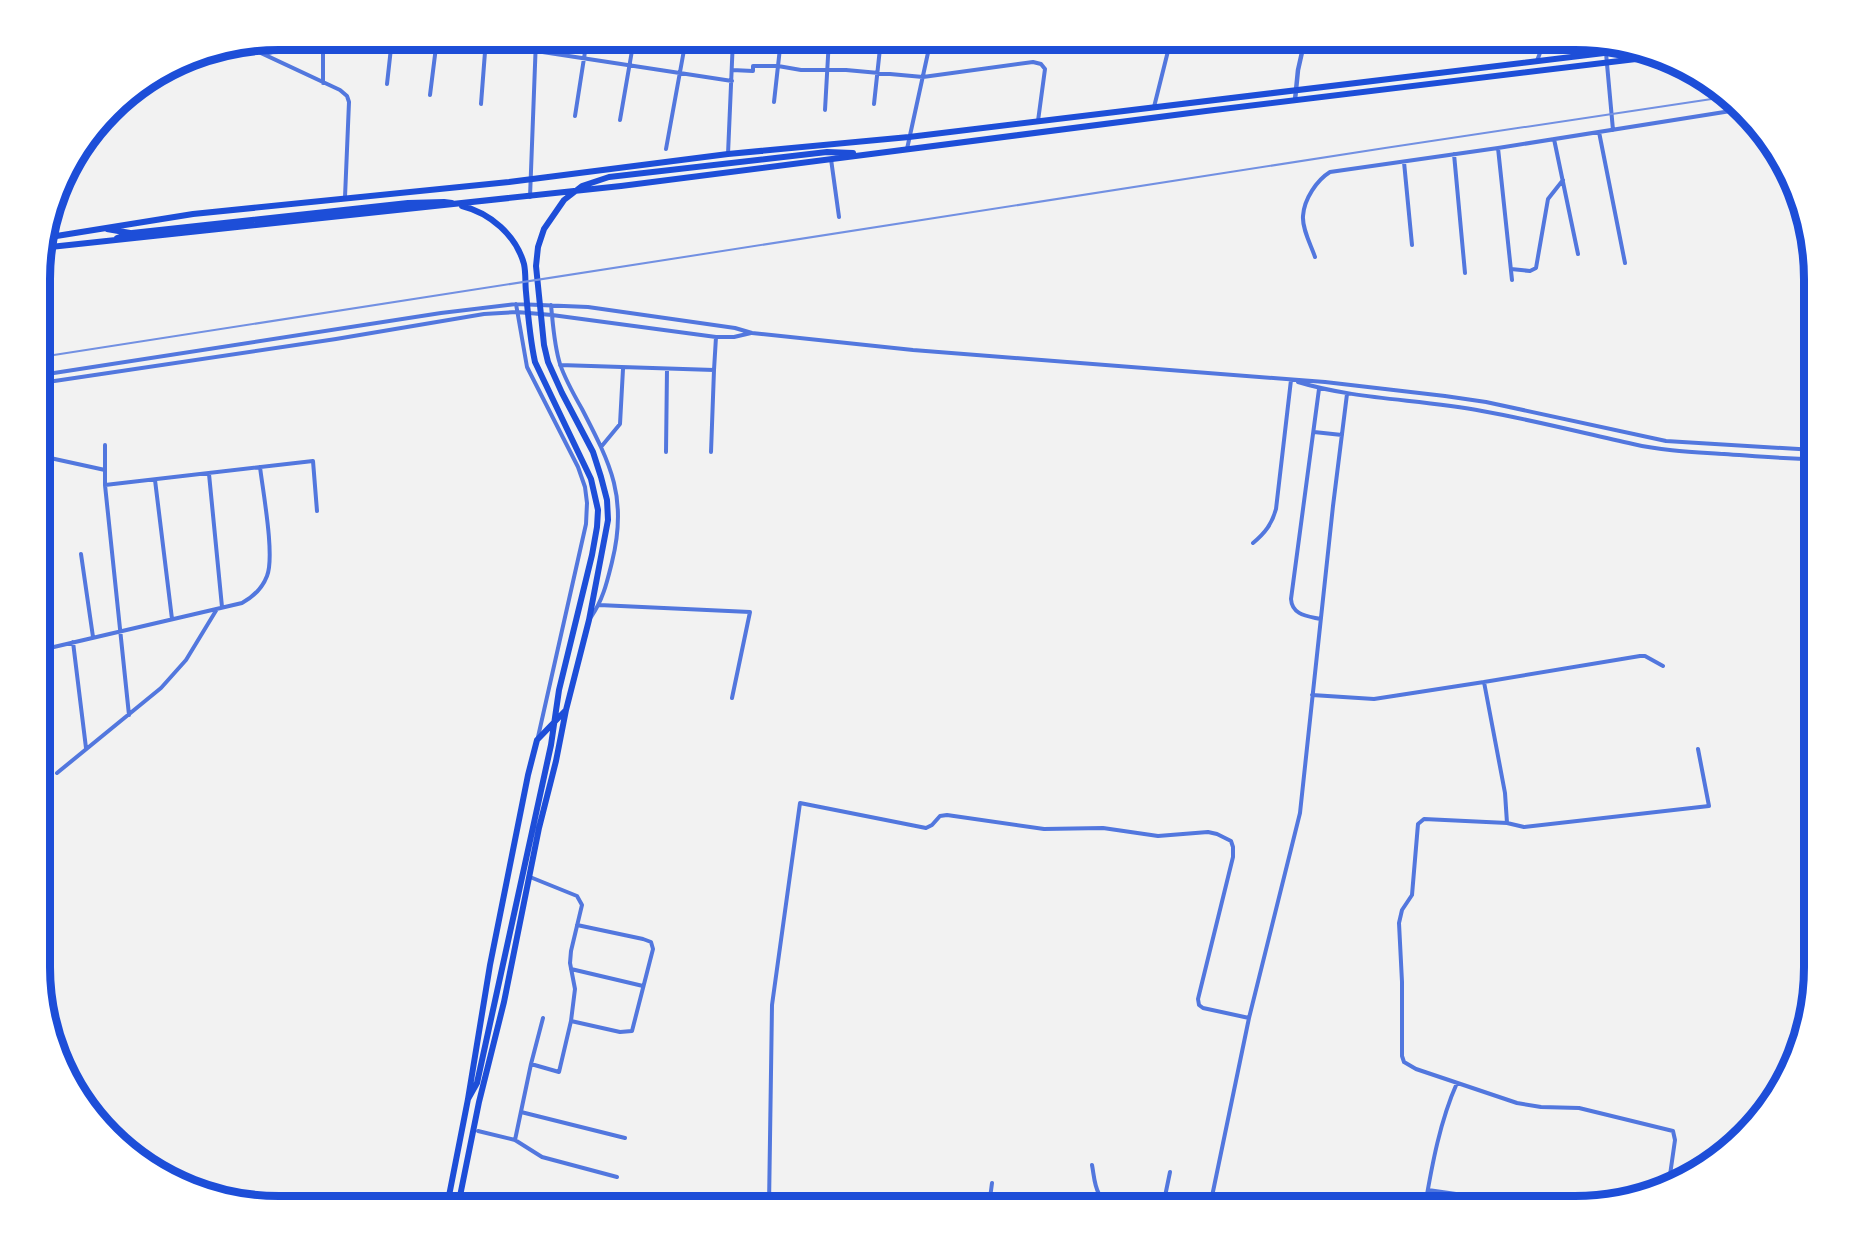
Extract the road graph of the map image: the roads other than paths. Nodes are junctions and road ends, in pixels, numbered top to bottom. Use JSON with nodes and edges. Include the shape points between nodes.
{"nodes":[{"id":1,"x":287,"y":49,"type":"edge"},
{"id":2,"x":323,"y":49,"type":"edge"},
{"id":3,"x":391,"y":49,"type":"edge"},
{"id":4,"x":435,"y":49,"type":"edge"},
{"id":5,"x":485,"y":49,"type":"edge"},
{"id":6,"x":502,"y":49,"type":"edge"},
{"id":7,"x":585,"y":49,"type":"edge"},
{"id":8,"x":632,"y":49,"type":"edge"},
{"id":9,"x":684,"y":49,"type":"edge"},
{"id":10,"x":733,"y":49,"type":"edge"},
{"id":11,"x":780,"y":49,"type":"edge"},
{"id":12,"x":828,"y":49,"type":"edge"},
{"id":13,"x":879,"y":49,"type":"edge"},
{"id":14,"x":929,"y":49,"type":"edge"},
{"id":15,"x":1169,"y":49,"type":"edge"},
{"id":16,"x":1303,"y":49,"type":"edge"},
{"id":17,"x":1541,"y":49,"type":"edge"},
{"id":18,"x":255,"y":51,"type":"edge"},
{"id":19,"x":536,"y":51,"type":"junction"},
{"id":20,"x":1611,"y":52,"type":"edge"},
{"id":21,"x":1606,"y":53,"type":"junction"},
{"id":22,"x":263,"y":55,"type":"junction"},
{"id":23,"x":584,"y":57,"type":"junction"},
{"id":24,"x":1639,"y":58,"type":"edge"},
{"id":25,"x":1537,"y":61,"type":"junction"},
{"id":26,"x":1607,"y":62,"type":"junction"},
{"id":27,"x":630,"y":64,"type":"junction"},
{"id":28,"x":778,"y":66,"type":"junction"},
{"id":29,"x":732,"y":70,"type":"junction"},
{"id":30,"x":827,"y":70,"type":"junction"},
{"id":31,"x":679,"y":72,"type":"junction"},
{"id":32,"x":876,"y":72,"type":"junction"},
{"id":33,"x":923,"y":77,"type":"junction"},
{"id":34,"x":732,"y":81,"type":"junction"},
{"id":35,"x":323,"y":83,"type":"junction"},
{"id":36,"x":387,"y":84,"type":"dead end"},
{"id":37,"x":1296,"y":91,"type":"junction"},
{"id":38,"x":430,"y":95,"type":"dead end"},
{"id":39,"x":1295,"y":100,"type":"junction"},
{"id":40,"x":774,"y":102,"type":"dead end"},
{"id":41,"x":481,"y":104,"type":"dead end"},
{"id":42,"x":874,"y":104,"type":"dead end"},
{"id":43,"x":1154,"y":108,"type":"junction"},
{"id":44,"x":825,"y":110,"type":"dead end"},
{"id":45,"x":1731,"y":111,"type":"edge"},
{"id":46,"x":574,"y":116,"type":"dead end"},
{"id":47,"x":620,"y":120,"type":"dead end"},
{"id":48,"x":1038,"y":121,"type":"junction"},
{"id":49,"x":1613,"y":130,"type":"junction"},
{"id":50,"x":1599,"y":132,"type":"junction"},
{"id":51,"x":909,"y":137,"type":"junction"},
{"id":52,"x":1554,"y":139,"type":"junction"},
{"id":53,"x":855,"y":141,"type":"junction"},
{"id":54,"x":1498,"y":148,"type":"junction"},
{"id":55,"x":666,"y":149,"type":"dead end"},
{"id":56,"x":907,"y":149,"type":"junction"},
{"id":57,"x":827,"y":152,"type":"junction"},
{"id":58,"x":728,"y":154,"type":"junction"},
{"id":59,"x":868,"y":154,"type":"junction"},
{"id":60,"x":1454,"y":154,"type":"junction"},
{"id":61,"x":831,"y":159,"type":"junction"},
{"id":62,"x":1404,"y":162,"type":"junction"},
{"id":63,"x":530,"y":179,"type":"junction"},
{"id":64,"x":1563,"y":180,"type":"junction"},
{"id":65,"x":345,"y":197,"type":"junction"},
{"id":66,"x":530,"y":197,"type":"junction"},
{"id":67,"x":839,"y":217,"type":"dead end"},
{"id":68,"x":100,"y":228,"type":"junction"},
{"id":69,"x":132,"y":233,"type":"junction"},
{"id":70,"x":54,"y":236,"type":"edge"},
{"id":71,"x":107,"y":241,"type":"junction"},
{"id":72,"x":1412,"y":245,"type":"dead end"},
{"id":73,"x":51,"y":247,"type":"edge"},
{"id":74,"x":1578,"y":254,"type":"dead end"},
{"id":75,"x":1315,"y":257,"type":"dead end"},
{"id":76,"x":1625,"y":263,"type":"dead end"},
{"id":77,"x":1511,"y":269,"type":"junction"},
{"id":78,"x":1465,"y":273,"type":"dead end"},
{"id":79,"x":1512,"y":280,"type":"dead end"},
{"id":80,"x":516,"y":304,"type":"junction"},
{"id":81,"x":551,"y":305,"type":"junction"},
{"id":82,"x":517,"y":312,"type":"junction"},
{"id":83,"x":552,"y":315,"type":"junction"},
{"id":84,"x":752,"y":333,"type":"junction"},
{"id":85,"x":716,"y":337,"type":"junction"},
{"id":86,"x":276,"y":339,"type":"junction"},
{"id":87,"x":278,"y":348,"type":"junction"},
{"id":88,"x":560,"y":365,"type":"junction"},
{"id":89,"x":623,"y":369,"type":"junction"},
{"id":90,"x":668,"y":369,"type":"junction"},
{"id":91,"x":714,"y":370,"type":"junction"},
{"id":92,"x":50,"y":374,"type":"edge"},
{"id":93,"x":1291,"y":381,"type":"junction"},
{"id":94,"x":50,"y":382,"type":"edge"},
{"id":95,"x":1319,"y":389,"type":"junction"},
{"id":96,"x":1347,"y":394,"type":"junction"},
{"id":97,"x":1314,"y":432,"type":"junction"},
{"id":98,"x":1342,"y":435,"type":"junction"},
{"id":99,"x":105,"y":446,"type":"dead end"},
{"id":100,"x":602,"y":447,"type":"junction"},
{"id":101,"x":1804,"y":450,"type":"edge"},
{"id":102,"x":666,"y":452,"type":"dead end"},
{"id":103,"x":711,"y":452,"type":"dead end"},
{"id":104,"x":50,"y":458,"type":"edge"},
{"id":105,"x":1804,"y":459,"type":"edge"},
{"id":106,"x":260,"y":467,"type":"junction"},
{"id":107,"x":105,"y":470,"type":"junction"},
{"id":108,"x":209,"y":473,"type":"junction"},
{"id":109,"x":155,"y":480,"type":"junction"},
{"id":110,"x":105,"y":485,"type":"junction"},
{"id":111,"x":317,"y":511,"type":"dead end"},
{"id":112,"x":50,"y":536,"type":"edge"},
{"id":113,"x":1253,"y":543,"type":"dead end"},
{"id":114,"x":81,"y":555,"type":"dead end"},
{"id":115,"x":50,"y":560,"type":"edge"},
{"id":116,"x":599,"y":605,"type":"junction"},
{"id":117,"x":220,"y":608,"type":"junction"},
{"id":118,"x":172,"y":619,"type":"junction"},
{"id":119,"x":1320,"y":619,"type":"junction"},
{"id":120,"x":590,"y":620,"type":"junction"},
{"id":121,"x":119,"y":631,"type":"junction"},
{"id":122,"x":93,"y":637,"type":"junction"},
{"id":123,"x":73,"y":642,"type":"junction"},
{"id":124,"x":50,"y":648,"type":"edge"},
{"id":125,"x":1663,"y":666,"type":"dead end"},
{"id":126,"x":1484,"y":682,"type":"junction"},
{"id":127,"x":1312,"y":695,"type":"junction"},
{"id":128,"x":732,"y":698,"type":"dead end"},
{"id":129,"x":566,"y":710,"type":"junction"},
{"id":130,"x":129,"y":715,"type":"junction"},
{"id":131,"x":537,"y":740,"type":"junction"},
{"id":132,"x":86,"y":749,"type":"junction"},
{"id":133,"x":1698,"y":749,"type":"dead end"},
{"id":134,"x":57,"y":773,"type":"dead end"},
{"id":135,"x":1507,"y":823,"type":"junction"},
{"id":136,"x":530,"y":877,"type":"junction"},
{"id":137,"x":577,"y":925,"type":"junction"},
{"id":138,"x":571,"y":969,"type":"junction"},
{"id":139,"x":643,"y":986,"type":"junction"},
{"id":140,"x":543,"y":1018,"type":"dead end"},
{"id":141,"x":1248,"y":1018,"type":"junction"},
{"id":142,"x":571,"y":1021,"type":"junction"},
{"id":143,"x":531,"y":1064,"type":"junction"},
{"id":144,"x":477,"y":1083,"type":"junction"},
{"id":145,"x":1457,"y":1083,"type":"junction"},
{"id":146,"x":468,"y":1099,"type":"junction"},
{"id":147,"x":479,"y":1102,"type":"junction"},
{"id":148,"x":521,"y":1112,"type":"junction"},
{"id":149,"x":478,"y":1131,"type":"dead end"},
{"id":150,"x":626,"y":1138,"type":"dead end"},
{"id":151,"x":515,"y":1140,"type":"junction"},
{"id":152,"x":1092,"y":1166,"type":"dead end"},
{"id":153,"x":1170,"y":1172,"type":"dead end"},
{"id":154,"x":1670,"y":1175,"type":"edge"},
{"id":155,"x":617,"y":1177,"type":"dead end"},
{"id":156,"x":992,"y":1183,"type":"dead end"},
{"id":157,"x":1428,"y":1190,"type":"junction"},
{"id":158,"x":1166,"y":1194,"type":"joint"},
{"id":159,"x":449,"y":1196,"type":"edge"},
{"id":160,"x":460,"y":1196,"type":"edge"},
{"id":161,"x":769,"y":1196,"type":"edge"},
{"id":162,"x":991,"y":1196,"type":"edge"},
{"id":163,"x":1100,"y":1196,"type":"edge"},
{"id":164,"x":1160,"y":1196,"type":"edge"},
{"id":165,"x":1212,"y":1196,"type":"edge"},
{"id":166,"x":1427,"y":1196,"type":"edge"},
{"id":167,"x":1470,"y":1196,"type":"edge"}],
"edges":[{"from":1,"to":22,"type":"street"},
{"from":2,"to":35,"type":"street"},
{"from":3,"to":36,"type":"street"},
{"from":4,"to":38,"type":"street"},
{"from":5,"to":41,"type":"street"},
{"from":6,"to":19,"type":"street"},
{"from":7,"to":23,"type":"street"},
{"from":8,"to":27,"type":"street"},
{"from":9,"to":31,"type":"street"},
{"from":10,"to":29,"type":"street"},
{"from":11,"to":28,"type":"street"},
{"from":12,"to":30,"type":"street"},
{"from":13,"to":32,"type":"street"},
{"from":14,"to":33,"type":"street"},
{"from":15,"to":43,"type":"street"},
{"from":16,"to":37,"type":"street"},
{"from":17,"to":25,"type":"street"},
{"from":18,"to":22,"type":"street"},
{"from":19,"to":23,"type":"street"},
{"from":19,"to":63,"type":"street"},
{"from":20,"to":21,"type":"main road"},
{"from":21,"to":25,"type":"main road"},
{"from":21,"to":26,"type":"street"},
{"from":22,"to":35,"type":"street"},
{"from":23,"to":27,"type":"street"},
{"from":23,"to":46,"type":"street"},
{"from":24,"to":26,"type":"main road"},
{"from":25,"to":37,"type":"main road"},
{"from":26,"to":39,"type":"main road"},
{"from":26,"to":49,"type":"street"},
{"from":27,"to":31,"type":"street"},
{"from":27,"to":47,"type":"street"},
{"from":28,"to":29,"type":"street"},
{"from":28,"to":30,"type":"street"},
{"from":28,"to":40,"type":"street"},
{"from":29,"to":34,"type":"street"},
{"from":30,"to":32,"type":"street"},
{"from":30,"to":44,"type":"street"},
{"from":31,"to":34,"type":"street"},
{"from":31,"to":55,"type":"street"},
{"from":32,"to":33,"type":"street"},
{"from":32,"to":42,"type":"street"},
{"from":33,"to":48,"type":"street","via":[[1041,64],[1045,69]]},
{"from":33,"to":51,"type":"street"},
{"from":34,"to":58,"type":"street"},
{"from":35,"to":65,"type":"street","via":[[340,90],[349,102]]},
{"from":37,"to":39,"type":"street"},
{"from":37,"to":43,"type":"main road"},
{"from":39,"to":56,"type":"main road"},
{"from":43,"to":48,"type":"main road"},
{"from":45,"to":49,"type":"street"},
{"from":48,"to":51,"type":"main road"},
{"from":49,"to":50,"type":"street"},
{"from":50,"to":52,"type":"street"},
{"from":50,"to":76,"type":"street"},
{"from":51,"to":53,"type":"main road"},
{"from":51,"to":56,"type":"street"},
{"from":52,"to":54,"type":"street"},
{"from":52,"to":64,"type":"street"},
{"from":53,"to":57,"type":"main road"},
{"from":53,"to":58,"type":"main road"},
{"from":54,"to":60,"type":"street"},
{"from":54,"to":77,"type":"street"},
{"from":56,"to":59,"type":"main road"},
{"from":57,"to":59,"type":"main road"},
{"from":57,"to":120,"type":"main road","via":[[594,180],[564,200],[544,229],[536,266],[544,345],[562,393],[593,452],[607,500],[608,520]]},
{"from":58,"to":63,"type":"main road"},
{"from":59,"to":61,"type":"main road"},
{"from":60,"to":62,"type":"street"},
{"from":60,"to":78,"type":"street"},
{"from":61,"to":66,"type":"main road"},
{"from":61,"to":67,"type":"street"},
{"from":62,"to":72,"type":"street"},
{"from":62,"to":75,"type":"street","via":[[1330,172],[1322,177],[1303,216]]},
{"from":63,"to":65,"type":"main road"},
{"from":63,"to":66,"type":"street"},
{"from":64,"to":74,"type":"street"},
{"from":64,"to":77,"type":"street","via":[[1548,199],[1536,268]]},
{"from":65,"to":68,"type":"main road"},
{"from":66,"to":71,"type":"main road"},
{"from":68,"to":69,"type":"main road"},
{"from":68,"to":70,"type":"main road"},
{"from":69,"to":71,"type":"main road"},
{"from":69,"to":144,"type":"main road","via":[[444,202],[475,209],[490,218],[505,231],[524,264],[536,362],[591,479],[598,510]]},
{"from":71,"to":73,"type":"main road"},
{"from":77,"to":79,"type":"street"},
{"from":80,"to":81,"type":"street"},
{"from":80,"to":82,"type":"street"},
{"from":80,"to":86,"type":"street"},
{"from":81,"to":83,"type":"street"},
{"from":81,"to":84,"type":"street","via":[[683,320]]},
{"from":82,"to":83,"type":"street"},
{"from":82,"to":87,"type":"street"},
{"from":82,"to":131,"type":"street","via":[[527,367],[578,467],[587,503],[586,524]]},
{"from":83,"to":85,"type":"street"},
{"from":83,"to":88,"type":"street"},
{"from":84,"to":85,"type":"street"},
{"from":84,"to":93,"type":"street"},
{"from":85,"to":91,"type":"street"},
{"from":86,"to":87,"type":"street"},
{"from":86,"to":92,"type":"street"},
{"from":87,"to":94,"type":"street"},
{"from":88,"to":89,"type":"street"},
{"from":88,"to":100,"type":"street"},
{"from":89,"to":90,"type":"street"},
{"from":89,"to":100,"type":"street","via":[[620,424]]},
{"from":90,"to":91,"type":"street"},
{"from":90,"to":102,"type":"street"},
{"from":91,"to":103,"type":"street"},
{"from":93,"to":95,"type":"street"},
{"from":93,"to":101,"type":"street","via":[[1446,396],[1666,441]]},
{"from":93,"to":113,"type":"street","via":[[1276,509],[1273,521]]},
{"from":95,"to":96,"type":"street"},
{"from":95,"to":97,"type":"street"},
{"from":96,"to":98,"type":"street"},
{"from":96,"to":105,"type":"street","via":[[1444,404],[1665,449]]},
{"from":97,"to":98,"type":"street"},
{"from":97,"to":119,"type":"street","via":[[1291,607]]},
{"from":98,"to":119,"type":"street"},
{"from":99,"to":107,"type":"street"},
{"from":100,"to":116,"type":"street","via":[[613,476],[620,522]]},
{"from":104,"to":107,"type":"street"},
{"from":106,"to":108,"type":"street"},
{"from":106,"to":111,"type":"street","via":[[314,461]]},
{"from":106,"to":117,"type":"street","via":[[271,558],[268,575],[253,597]]},
{"from":107,"to":110,"type":"street"},
{"from":108,"to":109,"type":"street"},
{"from":108,"to":117,"type":"street"},
{"from":109,"to":110,"type":"street"},
{"from":109,"to":118,"type":"street"},
{"from":110,"to":121,"type":"street"},
{"from":112,"to":115,"type":"street"},
{"from":114,"to":122,"type":"street"},
{"from":116,"to":120,"type":"street"},
{"from":116,"to":128,"type":"street","via":[[750,612]]},
{"from":117,"to":118,"type":"street"},
{"from":117,"to":130,"type":"street","via":[[186,660]]},
{"from":118,"to":121,"type":"street"},
{"from":119,"to":127,"type":"street"},
{"from":120,"to":129,"type":"main road"},
{"from":121,"to":122,"type":"street"},
{"from":121,"to":130,"type":"street"},
{"from":122,"to":123,"type":"street"},
{"from":123,"to":124,"type":"street"},
{"from":123,"to":132,"type":"street"},
{"from":125,"to":126,"type":"street","via":[[1640,656]]},
{"from":126,"to":127,"type":"street","via":[[1374,699]]},
{"from":126,"to":135,"type":"street"},
{"from":127,"to":141,"type":"street","via":[[1305,781],[1296,832]]},
{"from":129,"to":131,"type":"main road"},
{"from":129,"to":136,"type":"main road"},
{"from":130,"to":132,"type":"street"},
{"from":131,"to":146,"type":"main road","via":[[490,965]]},
{"from":132,"to":134,"type":"street"},
{"from":133,"to":135,"type":"street","via":[[1709,806],[1524,827]]},
{"from":135,"to":145,"type":"street","via":[[1424,819],[1419,822],[1412,895],[1400,915],[1404,1062],[1416,1070]]},
{"from":136,"to":137,"type":"street","via":[[577,896],[582,905]]},
{"from":136,"to":147,"type":"main road"},
{"from":137,"to":138,"type":"street"},
{"from":137,"to":139,"type":"street","via":[[651,942],[653,949]]},
{"from":138,"to":139,"type":"street"},
{"from":138,"to":142,"type":"street","via":[[575,988]]},
{"from":139,"to":142,"type":"street","via":[[632,1031]]},
{"from":140,"to":143,"type":"street"},
{"from":141,"to":161,"type":"street","via":[[1203,1008],[1198,999],[1233,856],[1231,841],[1226,838],[1208,832],[1158,836],[1103,828],[1044,829],[947,815],[939,816],[927,828],[800,803],[772,1005]]},
{"from":141,"to":165,"type":"street"},
{"from":142,"to":143,"type":"street","via":[[559,1072]]},
{"from":143,"to":148,"type":"street"},
{"from":144,"to":146,"type":"main road"},
{"from":144,"to":147,"type":"main road"},
{"from":145,"to":154,"type":"street","via":[[1517,1103],[1586,1109],[1672,1131],[1675,1140]]},
{"from":145,"to":157,"type":"street"},
{"from":146,"to":159,"type":"main road"},
{"from":147,"to":160,"type":"main road"},
{"from":148,"to":150,"type":"street"},
{"from":148,"to":151,"type":"street"},
{"from":149,"to":151,"type":"street"},
{"from":151,"to":155,"type":"street","via":[[542,1157]]},
{"from":152,"to":163,"type":"street"},
{"from":153,"to":158,"type":"street"},
{"from":156,"to":162,"type":"street"},
{"from":157,"to":166,"type":"street"},
{"from":157,"to":167,"type":"street"},
{"from":158,"to":164,"type":"street"}]}
